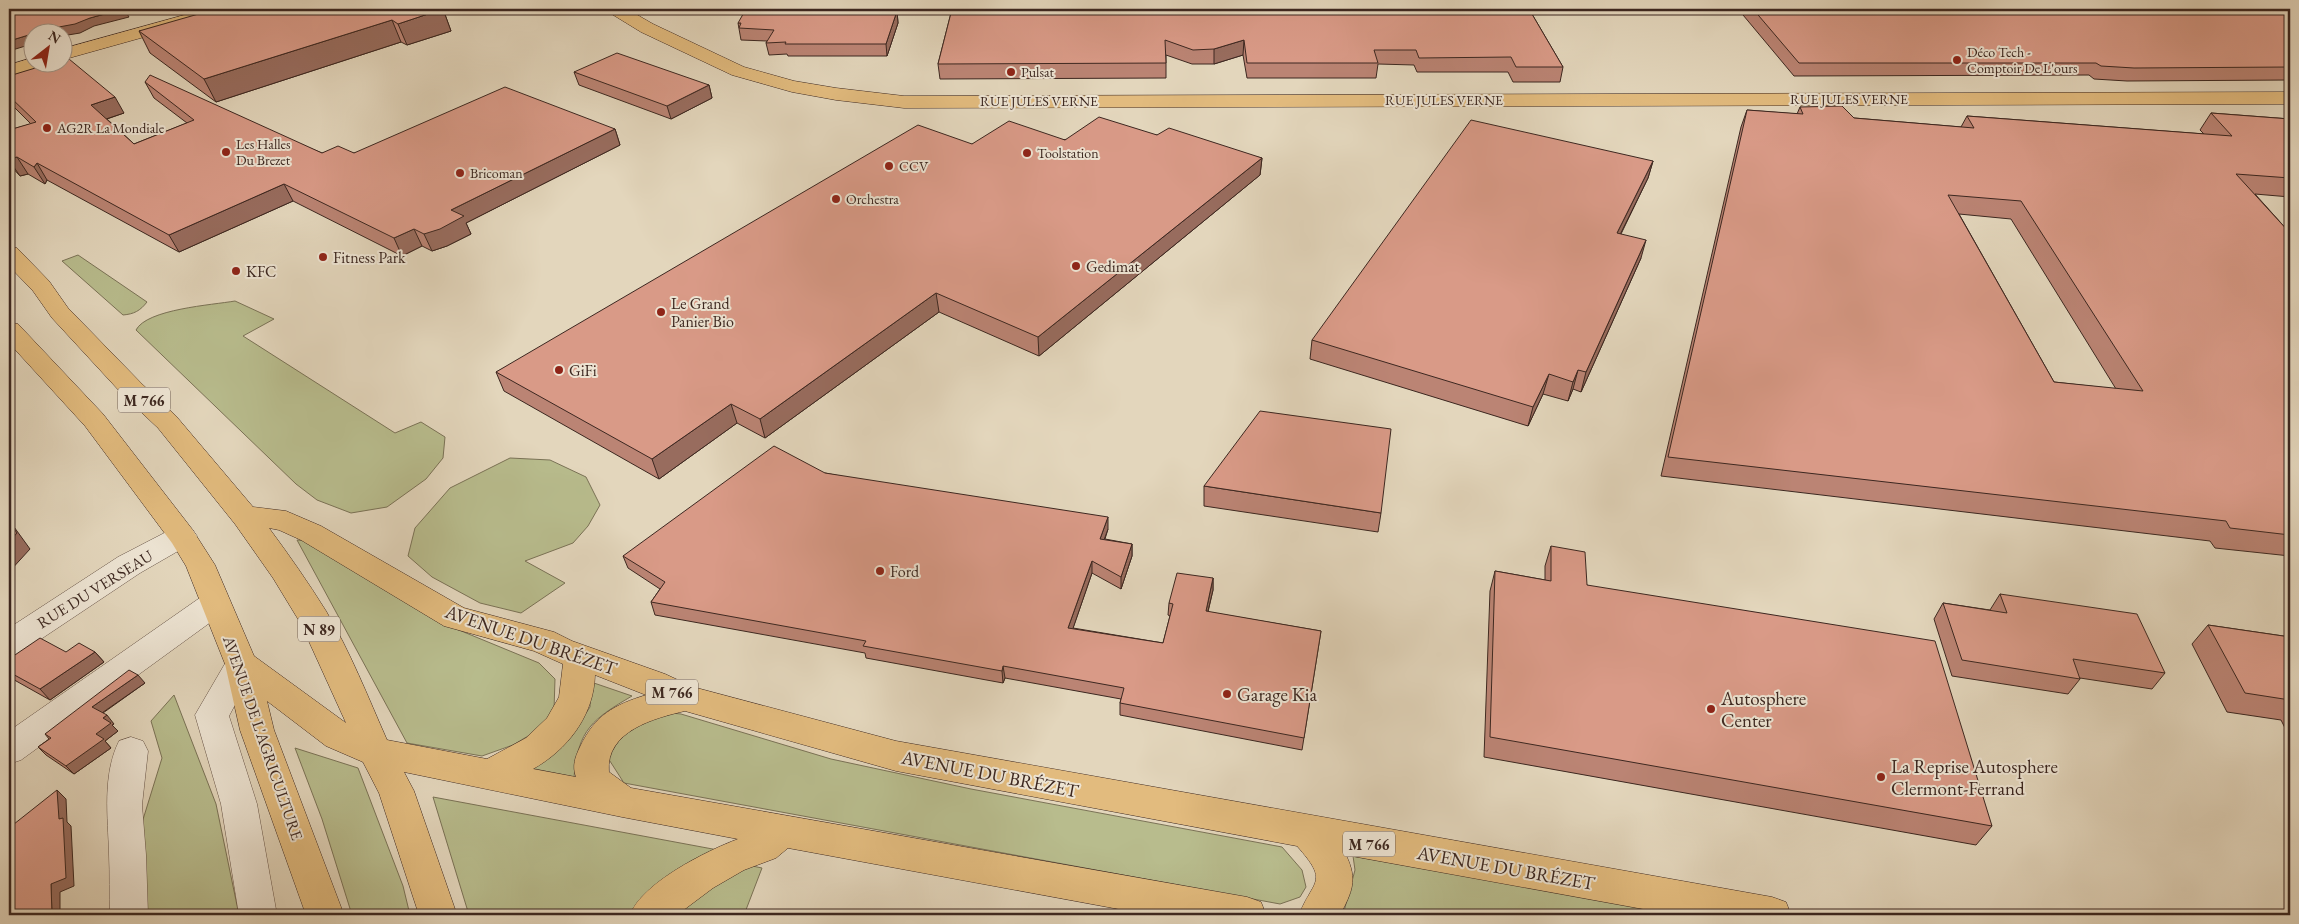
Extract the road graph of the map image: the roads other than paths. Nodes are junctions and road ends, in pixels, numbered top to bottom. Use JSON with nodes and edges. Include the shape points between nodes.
{"nodes":[{"id":1,"x":224,"y":9,"type":"edge"},
{"id":2,"x":616,"y":9,"type":"edge"},
{"id":3,"x":72,"y":52,"type":"edge"},
{"id":4,"x":22,"y":67,"type":"edge"},
{"id":5,"x":9,"y":71,"type":"edge"},
{"id":6,"x":2290,"y":98,"type":"edge"},
{"id":7,"x":9,"y":253,"type":"edge"},
{"id":8,"x":9,"y":330,"type":"edge"},
{"id":9,"x":245,"y":517,"type":"junction"},
{"id":10,"x":182,"y":536,"type":"junction"},
{"id":11,"x":214,"y":603,"type":"junction"},
{"id":12,"x":9,"y":644,"type":"edge"},
{"id":13,"x":579,"y":656,"type":"junction"},
{"id":14,"x":241,"y":664,"type":"junction"},
{"id":15,"x":685,"y":698,"type":"junction"},
{"id":16,"x":9,"y":750,"type":"edge"},
{"id":17,"x":131,"y":750,"type":"dead end"},
{"id":18,"x":375,"y":752,"type":"junction"},
{"id":19,"x":486,"y":775,"type":"junction"},
{"id":20,"x":622,"y":802,"type":"junction"},
{"id":21,"x":784,"y":830,"type":"junction"},
{"id":22,"x":1309,"y":833,"type":"junction"},
{"id":23,"x":129,"y":915,"type":"edge"},
{"id":24,"x":258,"y":915,"type":"edge"},
{"id":25,"x":325,"y":915,"type":"edge"},
{"id":26,"x":438,"y":915,"type":"edge"},
{"id":27,"x":649,"y":915,"type":"edge"},
{"id":28,"x":1248,"y":915,"type":"edge"},
{"id":29,"x":1318,"y":915,"type":"edge"},
{"id":30,"x":1772,"y":915,"type":"edge"}],
"edges":[{"from":1,"to":3,"type":"main road"},
{"from":2,"to":6,"type":"main road","name":"RUE JULES VERNE","via":[[647,28],[738,71],[792,86],[904,102]]},
{"from":4,"to":5,"type":"main road"},
{"from":7,"to":9,"type":"main road","number":"M 766","via":[[41,286],[60,313],[166,422]]},
{"from":8,"to":10,"type":"main road","name":"AVENUE DE L'AGRICULTURE","number":"M 766","via":[[94,420]]},
{"from":9,"to":13,"type":"main road","name":"AVENUE DU BRÉZET","number":"M 766","via":[[286,521],[311,533],[455,618],[544,641]]},
{"from":9,"to":18,"type":"main road","number":"N 89","via":[[315,620]]},
{"from":10,"to":11,"type":"main road","name":"AVENUE DE L'AGRICULTURE","number":"M 766","via":[[200,565]]},
{"from":10,"to":12,"type":"street","name":"RUE DU VERSEAU","via":[[129,564]]},
{"from":11,"to":14,"type":"main road","name":"AVENUE DE L'AGRICULTURE","number":"M 766"},
{"from":11,"to":16,"type":"street"},
{"from":13,"to":15,"type":"main road","name":"AVENUE DU BRÉZET","number":"M 766"},
{"from":13,"to":19,"type":"main road","via":[[575,702],[561,726],[518,762]]},
{"from":14,"to":18,"type":"main road","number":"M 766","via":[[338,736]]},
{"from":14,"to":24,"type":"street","via":[[212,715],[239,804]]},
{"from":14,"to":25,"type":"main road","name":"AVENUE DE L'AGRICULTURE","via":[[257,730]]},
{"from":15,"to":20,"type":"main road","via":[[648,706],[626,715],[598,744],[591,763],[594,780]]},
{"from":15,"to":22,"type":"main road","name":"AVENUE DU BRÉZET","number":"M 766","via":[[896,756]]},
{"from":17,"to":23,"type":"street","via":[[124,805]]},
{"from":18,"to":19,"type":"main road","number":"M 766"},
{"from":18,"to":26,"type":"main road","via":[[396,791]]},
{"from":19,"to":20,"type":"main road","number":"M 766"},
{"from":20,"to":21,"type":"main road","number":"M 766"},
{"from":21,"to":27,"type":"main road","via":[[764,846],[731,858],[700,876]]},
{"from":21,"to":28,"type":"main road","number":"M 766"},
{"from":22,"to":29,"type":"main road","via":[[1328,852],[1335,868],[1329,900]]},
{"from":22,"to":30,"type":"main road","name":"AVENUE DU BRÉZET","number":"M 766"}]}
